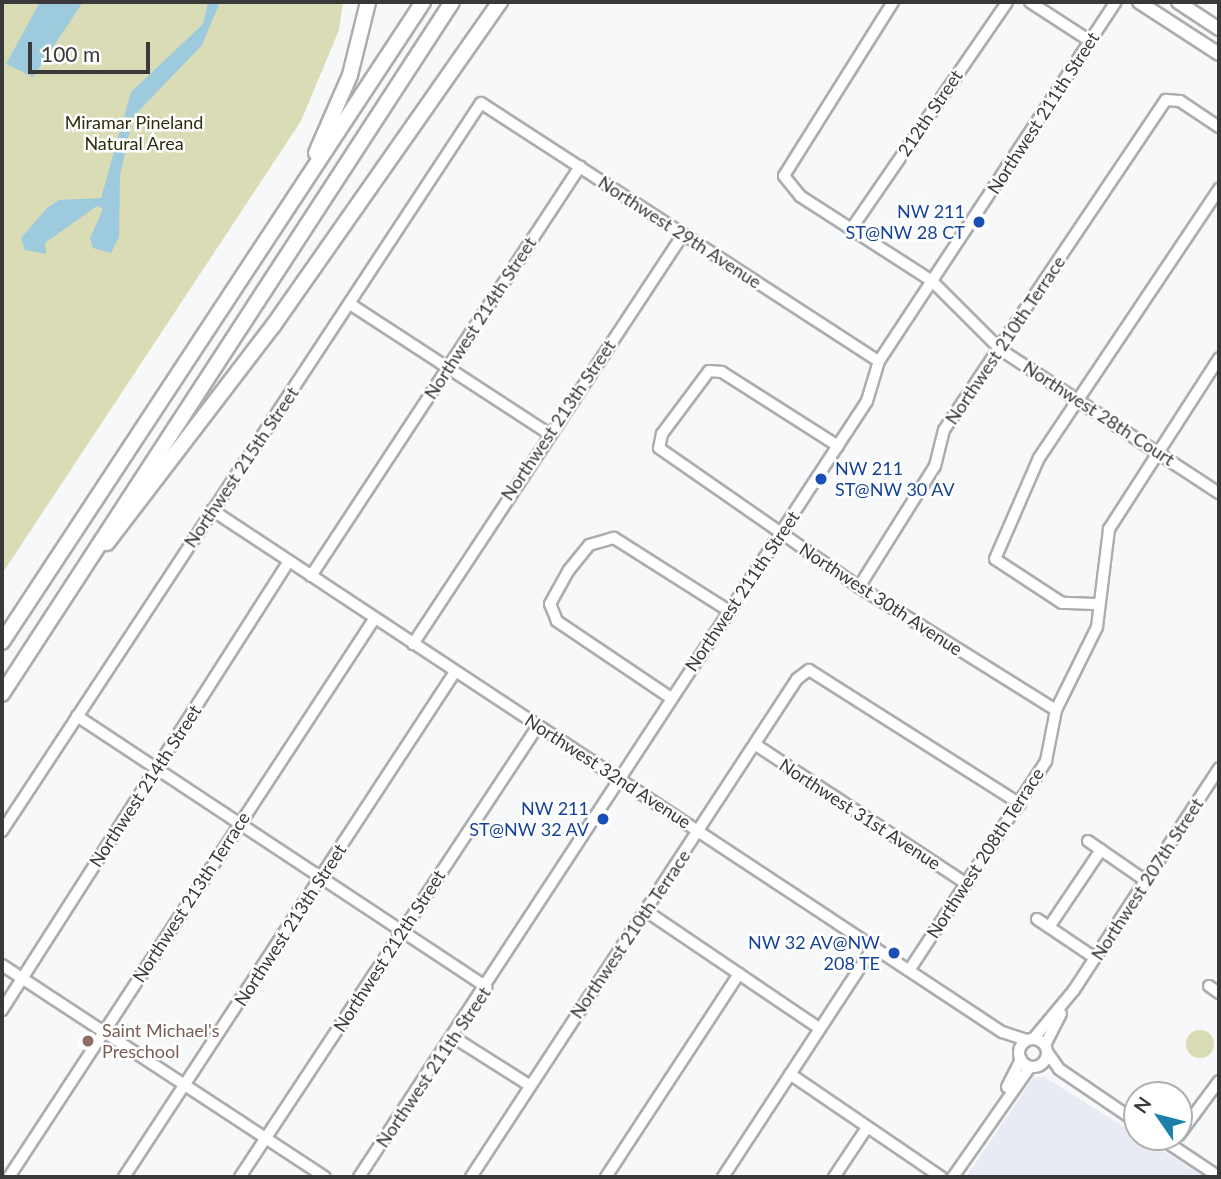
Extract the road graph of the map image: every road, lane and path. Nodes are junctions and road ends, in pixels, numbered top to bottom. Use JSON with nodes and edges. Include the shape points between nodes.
{"nodes":[{"id":1,"x":368,"y":2,"type":"edge"},
{"id":2,"x":423,"y":2,"type":"edge"},
{"id":3,"x":452,"y":2,"type":"edge"},
{"id":4,"x":500,"y":2,"type":"edge"},
{"id":5,"x":893,"y":2,"type":"edge"},
{"id":6,"x":1007,"y":2,"type":"edge"},
{"id":7,"x":1030,"y":2,"type":"edge"},
{"id":8,"x":1116,"y":2,"type":"edge"},
{"id":9,"x":1139,"y":2,"type":"edge"},
{"id":10,"x":1178,"y":2,"type":"edge"},
{"id":11,"x":1219,"y":29,"type":"edge"},
{"id":12,"x":1090,"y":41,"type":"junction"},
{"id":13,"x":1219,"y":54,"type":"edge"},
{"id":14,"x":481,"y":103,"type":"joint"},
{"id":15,"x":1219,"y":127,"type":"edge"},
{"id":16,"x":580,"y":166,"type":"junction"},
{"id":17,"x":302,"y":186,"type":"junction"},
{"id":18,"x":1219,"y":189,"type":"edge"},
{"id":19,"x":854,"y":225,"type":"junction"},
{"id":20,"x":683,"y":234,"type":"junction"},
{"id":21,"x":932,"y":281,"type":"junction"},
{"id":22,"x":350,"y":304,"type":"junction"},
{"id":23,"x":1000,"y":350,"type":"junction"},
{"id":24,"x":1219,"y":358,"type":"edge"},
{"id":25,"x":879,"y":361,"type":"junction"},
{"id":26,"x":447,"y":367,"type":"junction"},
{"id":27,"x":1083,"y":400,"type":"junction"},
{"id":28,"x":548,"y":433,"type":"junction"},
{"id":29,"x":838,"y":446,"type":"junction"},
{"id":30,"x":1160,"y":453,"type":"junction"},
{"id":31,"x":1219,"y":493,"type":"edge"},
{"id":32,"x":212,"y":510,"type":"junction"},
{"id":33,"x":780,"y":534,"type":"junction"},
{"id":34,"x":88,"y":561,"type":"junction"},
{"id":35,"x":289,"y":561,"type":"junction"},
{"id":36,"x":311,"y":576,"type":"junction"},
{"id":37,"x":859,"y":587,"type":"junction"},
{"id":38,"x":1095,"y":604,"type":"junction"},
{"id":39,"x":729,"y":611,"type":"junction"},
{"id":40,"x":374,"y":618,"type":"junction"},
{"id":41,"x":2,"y":642,"type":"edge"},
{"id":42,"x":413,"y":644,"type":"junction"},
{"id":43,"x":455,"y":672,"type":"junction"},
{"id":44,"x":2,"y":694,"type":"edge"},
{"id":45,"x":671,"y":698,"type":"junction"},
{"id":46,"x":1056,"y":710,"type":"junction"},
{"id":47,"x":77,"y":716,"type":"junction"},
{"id":48,"x":538,"y":726,"type":"junction"},
{"id":49,"x":755,"y":745,"type":"junction"},
{"id":50,"x":1219,"y":768,"type":"edge"},
{"id":51,"x":156,"y":769,"type":"junction"},
{"id":52,"x":621,"y":778,"type":"junction"},
{"id":53,"x":1020,"y":804,"type":"junction"},
{"id":54,"x":239,"y":825,"type":"junction"},
{"id":55,"x":699,"y":830,"type":"junction"},
{"id":56,"x":2,"y":831,"type":"edge"},
{"id":57,"x":1088,"y":841,"type":"dead end"},
{"id":58,"x":1101,"y":850,"type":"junction"},
{"id":59,"x":320,"y":879,"type":"junction"},
{"id":60,"x":1146,"y":881,"type":"junction"},
{"id":61,"x":965,"y":883,"type":"junction"},
{"id":62,"x":646,"y":911,"type":"junction"},
{"id":63,"x":1037,"y":919,"type":"dead end"},
{"id":64,"x":1049,"y":927,"type":"junction"},
{"id":65,"x":401,"y":931,"type":"junction"},
{"id":66,"x":874,"y":946,"type":"junction"},
{"id":67,"x":1095,"y":958,"type":"junction"},
{"id":68,"x":2,"y":965,"type":"edge"},
{"id":69,"x":910,"y":969,"type":"junction"},
{"id":70,"x":739,"y":974,"type":"junction"},
{"id":71,"x":22,"y":978,"type":"junction"},
{"id":72,"x":1209,"y":986,"type":"dead end"},
{"id":73,"x":486,"y":988,"type":"junction"},
{"id":74,"x":1074,"y":990,"type":"junction"},
{"id":75,"x":1219,"y":993,"type":"edge"},
{"id":76,"x":2,"y":1010,"type":"edge"},
{"id":77,"x":820,"y":1028,"type":"junction"},
{"id":78,"x":103,"y":1031,"type":"junction"},
{"id":79,"x":1002,"y":1032,"type":"junction"},
{"id":80,"x":453,"y":1037,"type":"junction"},
{"id":81,"x":1030,"y":1039,"type":"junction"},
{"id":82,"x":1046,"y":1049,"type":"junction"},
{"id":83,"x":1020,"y":1056,"type":"junction"},
{"id":84,"x":1034,"y":1066,"type":"junction"},
{"id":85,"x":1059,"y":1069,"type":"junction"},
{"id":86,"x":790,"y":1074,"type":"junction"},
{"id":87,"x":1219,"y":1081,"type":"edge"},
{"id":88,"x":529,"y":1085,"type":"junction"},
{"id":89,"x":184,"y":1086,"type":"junction"},
{"id":90,"x":995,"y":1111,"type":"junction"},
{"id":91,"x":1123,"y":1112,"type":"edge"},
{"id":92,"x":1193,"y":1116,"type":"edge"},
{"id":93,"x":866,"y":1129,"type":"junction"},
{"id":94,"x":265,"y":1139,"type":"junction"},
{"id":95,"x":1190,"y":1151,"type":"edge"},
{"id":96,"x":9,"y":1177,"type":"edge"},
{"id":97,"x":124,"y":1177,"type":"edge"},
{"id":98,"x":240,"y":1177,"type":"edge"},
{"id":99,"x":325,"y":1177,"type":"edge"},
{"id":100,"x":359,"y":1177,"type":"edge"},
{"id":101,"x":471,"y":1177,"type":"edge"},
{"id":102,"x":606,"y":1177,"type":"edge"},
{"id":103,"x":723,"y":1177,"type":"edge"},
{"id":104,"x":834,"y":1177,"type":"edge"},
{"id":105,"x":941,"y":1177,"type":"edge"},
{"id":106,"x":953,"y":1177,"type":"edge"},
{"id":107,"x":1219,"y":1177,"type":"edge"}],
"edges":[{"from":1,"to":17,"type":"highway","via":[[350,75]]},
{"from":2,"to":17,"type":"highway"},
{"from":3,"to":34,"type":"highway"},
{"from":4,"to":34,"type":"highway","via":[[246,363],[119,531]]},
{"from":5,"to":19,"type":"street","name":"Northwest 28th Court","via":[[785,176],[800,196]]},
{"from":6,"to":19,"type":"street","name":"212th Street"},
{"from":7,"to":12,"type":"street"},
{"from":8,"to":12,"type":"street","name":"Northwest 211th Street"},
{"from":9,"to":13,"type":"main road"},
{"from":10,"to":11,"type":"main road"},
{"from":12,"to":21,"type":"street","name":"Northwest 211th Street"},
{"from":14,"to":16,"type":"street","name":"Northwest 29th Avenue"},
{"from":14,"to":22,"type":"street","name":"Northwest 215th Street"},
{"from":15,"to":23,"type":"street","name":"Northwest 210th Terrace","via":[[1180,101],[1166,100]]},
{"from":16,"to":20,"type":"street","name":"Northwest 29th Avenue"},
{"from":16,"to":26,"type":"street","name":"Northwest 214th Street"},
{"from":17,"to":41,"type":"highway"},
{"from":18,"to":27,"type":"street"},
{"from":19,"to":21,"type":"street","name":"Northwest 28th Court"},
{"from":20,"to":25,"type":"street","name":"Northwest 29th Avenue"},
{"from":20,"to":28,"type":"street","name":"Northwest 213th Street"},
{"from":21,"to":23,"type":"street","name":"Northwest 28th Court"},
{"from":21,"to":25,"type":"street","name":"Northwest 211th Street"},
{"from":22,"to":26,"type":"street"},
{"from":22,"to":32,"type":"street","name":"Northwest 215th Street"},
{"from":23,"to":27,"type":"street","name":"Northwest 28th Court"},
{"from":23,"to":37,"type":"street","name":"Northwest 210th Terrace","via":[[944,430],[935,466]]},
{"from":24,"to":30,"type":"street","name":"Northwest 208th Terrace"},
{"from":25,"to":29,"type":"street","name":"Northwest 211th Street","via":[[867,401]]},
{"from":26,"to":28,"type":"street"},
{"from":26,"to":36,"type":"street","name":"Northwest 214th Street"},
{"from":27,"to":30,"type":"street","name":"Northwest 28th Court"},
{"from":27,"to":38,"type":"street","via":[[1039,458],[995,559],[1062,603]]},
{"from":28,"to":42,"type":"street","name":"Northwest 213th Street"},
{"from":29,"to":33,"type":"street","name":"Northwest 211th Street"},
{"from":29,"to":33,"type":"street","name":"Northwest 30th Avenue","via":[[722,372],[709,371],[662,434],[659,448],[673,462]]},
{"from":30,"to":31,"type":"street","name":"Northwest 28th Court"},
{"from":30,"to":38,"type":"street","name":"Northwest 208th Terrace","via":[[1109,529]]},
{"from":32,"to":35,"type":"street","name":"Northwest 32nd Avenue"},
{"from":32,"to":47,"type":"street","name":"Northwest 215th Street"},
{"from":33,"to":37,"type":"street","name":"Northwest 30th Avenue"},
{"from":33,"to":39,"type":"street","name":"Northwest 211th Street"},
{"from":34,"to":44,"type":"highway"},
{"from":35,"to":36,"type":"street","name":"Northwest 32nd Avenue"},
{"from":35,"to":51,"type":"street","name":"Northwest 214th Street"},
{"from":36,"to":40,"type":"street","name":"Northwest 32nd Avenue"},
{"from":37,"to":46,"type":"street","name":"Northwest 30th Avenue"},
{"from":38,"to":46,"type":"street","name":"Northwest 208th Terrace","via":[[1097,627]]},
{"from":39,"to":45,"type":"street","name":"Northwest 211th Street"},
{"from":39,"to":45,"type":"street","via":[[614,538],[589,545],[569,570],[550,604],[557,621]]},
{"from":40,"to":42,"type":"street","name":"Northwest 32nd Avenue"},
{"from":40,"to":54,"type":"street","name":"Northwest 213th Terrace"},
{"from":42,"to":43,"type":"street","name":"Northwest 32nd Avenue"},
{"from":43,"to":48,"type":"street","name":"Northwest 32nd Avenue"},
{"from":43,"to":59,"type":"street","name":"Northwest 213th Street"},
{"from":45,"to":52,"type":"street","name":"Northwest 211th Street"},
{"from":46,"to":53,"type":"street","name":"Northwest 208th Terrace","via":[[1046,761]]},
{"from":47,"to":51,"type":"street"},
{"from":47,"to":56,"type":"street","name":"Northwest 215th Street"},
{"from":48,"to":52,"type":"street","name":"Northwest 32nd Avenue"},
{"from":48,"to":65,"type":"street","name":"Northwest 212th Street"},
{"from":49,"to":53,"type":"street","name":"Northwest 210th Terrace","via":[[809,670],[856,694]]},
{"from":49,"to":55,"type":"street","name":"Northwest 210th Terrace"},
{"from":49,"to":61,"type":"street","name":"Northwest 31st Avenue"},
{"from":50,"to":60,"type":"street","name":"Northwest 207th Street"},
{"from":51,"to":54,"type":"street"},
{"from":51,"to":71,"type":"street","name":"Northwest 214th Street"},
{"from":52,"to":55,"type":"street","name":"Northwest 32nd Avenue"},
{"from":52,"to":73,"type":"street","name":"Northwest 211th Street"},
{"from":53,"to":61,"type":"street","name":"Northwest 208th Terrace"},
{"from":54,"to":59,"type":"street"},
{"from":54,"to":78,"type":"street","name":"Northwest 213th Terrace"},
{"from":55,"to":62,"type":"street","name":"Northwest 210th Terrace"},
{"from":55,"to":66,"type":"street","name":"Northwest 32nd Avenue"},
{"from":57,"to":58,"type":"street"},
{"from":58,"to":60,"type":"street"},
{"from":58,"to":64,"type":"street"},
{"from":59,"to":65,"type":"street"},
{"from":59,"to":89,"type":"street","name":"Northwest 213th Street"},
{"from":60,"to":67,"type":"street","name":"Northwest 207th Street"},
{"from":61,"to":69,"type":"street","name":"Northwest 208th Terrace"},
{"from":62,"to":70,"type":"street"},
{"from":62,"to":88,"type":"street","name":"Northwest 210th Terrace"},
{"from":63,"to":64,"type":"street"},
{"from":64,"to":67,"type":"street"},
{"from":65,"to":73,"type":"street"},
{"from":65,"to":94,"type":"street","name":"Northwest 212th Street"},
{"from":66,"to":69,"type":"street","name":"Northwest 32nd Avenue"},
{"from":66,"to":77,"type":"street"},
{"from":67,"to":74,"type":"street","name":"Northwest 207th Street"},
{"from":68,"to":71,"type":"street"},
{"from":69,"to":79,"type":"street","name":"Northwest 32nd Avenue"},
{"from":70,"to":77,"type":"street"},
{"from":70,"to":102,"type":"street"},
{"from":71,"to":76,"type":"street","name":"Northwest 214th Street"},
{"from":71,"to":78,"type":"street"},
{"from":72,"to":75,"type":"street"},
{"from":73,"to":80,"type":"street","name":"Northwest 211th Street"},
{"from":74,"to":81,"type":"street","name":"Northwest 207th Street"},
{"from":74,"to":82,"type":"street","name":"Northwest 207th Street"},
{"from":77,"to":86,"type":"street"},
{"from":78,"to":89,"type":"street"},
{"from":78,"to":96,"type":"street","name":"Northwest 213th Terrace"},
{"from":79,"to":81,"type":"street","name":"Northwest 32nd Avenue"},
{"from":79,"to":83,"type":"street","name":"Northwest 32nd Avenue"},
{"from":80,"to":88,"type":"street"},
{"from":80,"to":100,"type":"street","name":"Northwest 211th Street"},
{"from":81,"to":82,"type":"street","name":"Northwest 32nd Avenue"},
{"from":81,"to":83,"type":"street","name":"Northwest 207th Street"},
{"from":82,"to":84,"type":"street","name":"Northwest 207th Street"},
{"from":82,"to":85,"type":"street"},
{"from":83,"to":84,"type":"street","name":"Northwest 32nd Avenue"},
{"from":83,"to":90,"type":"street"},
{"from":84,"to":85,"type":"street"},
{"from":84,"to":90,"type":"street"},
{"from":85,"to":91,"type":"street"},
{"from":86,"to":93,"type":"street"},
{"from":86,"to":103,"type":"street"},
{"from":87,"to":92,"type":"street"},
{"from":88,"to":101,"type":"street","name":"Northwest 210th Terrace"},
{"from":89,"to":94,"type":"street"},
{"from":89,"to":97,"type":"street","name":"Northwest 213th Street"},
{"from":90,"to":106,"type":"street"},
{"from":93,"to":104,"type":"street"},
{"from":93,"to":105,"type":"street"},
{"from":94,"to":98,"type":"street","name":"Northwest 212th Street"},
{"from":94,"to":99,"type":"street"},
{"from":95,"to":107,"type":"street"}]}
